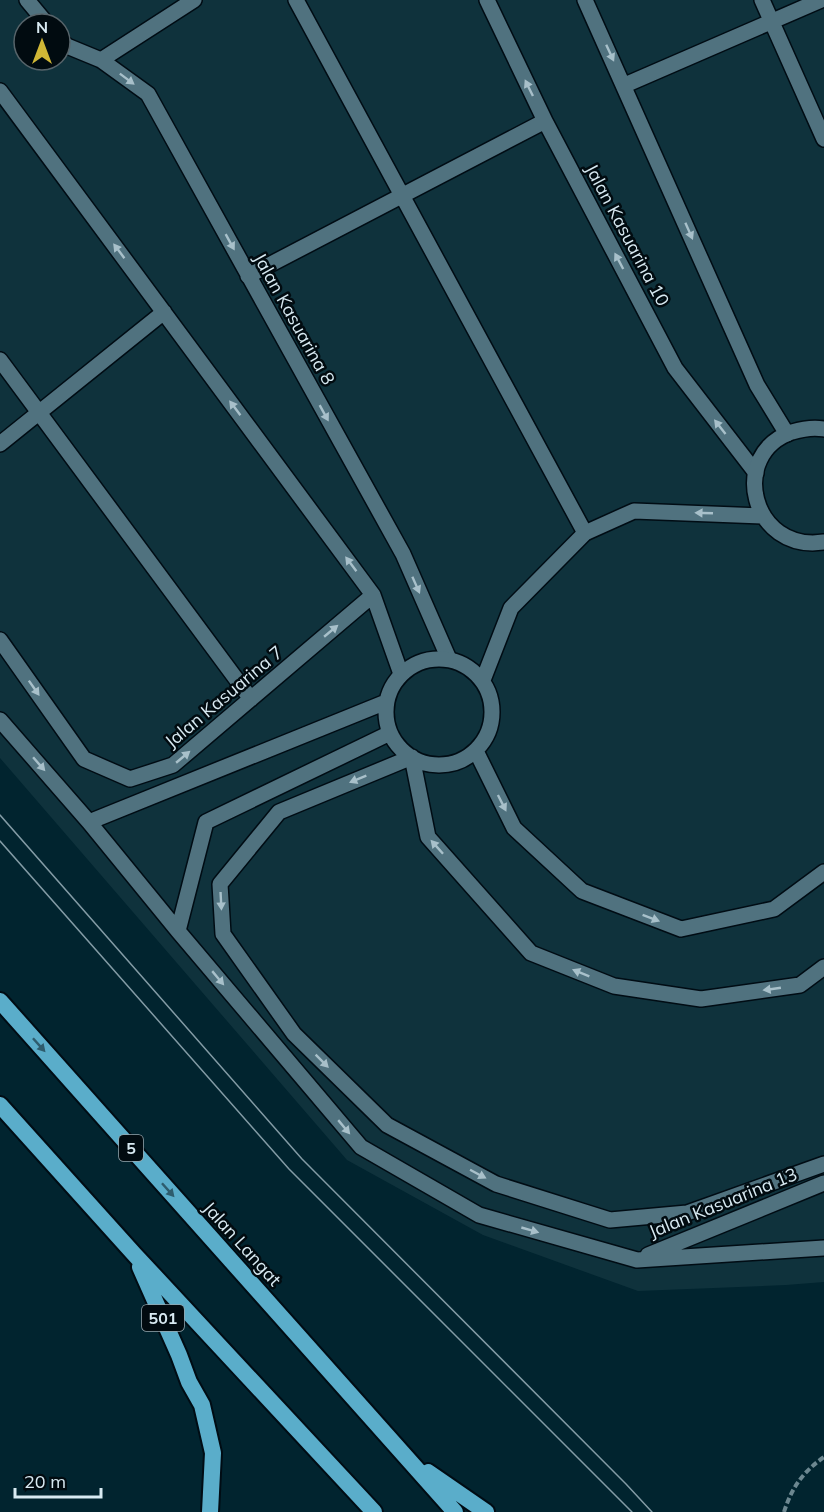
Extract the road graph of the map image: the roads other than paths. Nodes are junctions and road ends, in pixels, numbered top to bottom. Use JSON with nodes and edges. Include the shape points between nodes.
{"nodes":[{"id":1,"x":27,"y":0,"type":"edge"},
{"id":2,"x":194,"y":0,"type":"edge"},
{"id":3,"x":296,"y":0,"type":"edge"},
{"id":4,"x":487,"y":0,"type":"edge"},
{"id":5,"x":585,"y":0,"type":"edge"},
{"id":6,"x":762,"y":0,"type":"edge"},
{"id":7,"x":821,"y":0,"type":"edge"},
{"id":8,"x":37,"y":12,"type":"edge"},
{"id":9,"x":772,"y":21,"type":"junction"},
{"id":10,"x":72,"y":48,"type":"edge"},
{"id":11,"x":101,"y":60,"type":"junction"},
{"id":12,"x":625,"y":85,"type":"junction"},
{"id":13,"x":0,"y":91,"type":"edge"},
{"id":14,"x":545,"y":121,"type":"junction"},
{"id":15,"x":824,"y":139,"type":"edge"},
{"id":16,"x":402,"y":195,"type":"junction"},
{"id":17,"x":248,"y":276,"type":"junction"},
{"id":18,"x":164,"y":312,"type":"junction"},
{"id":19,"x":0,"y":360,"type":"edge"},
{"id":20,"x":39,"y":413,"type":"junction"},
{"id":21,"x":823,"y":427,"type":"edge"},
{"id":22,"x":787,"y":434,"type":"junction"},
{"id":23,"x":0,"y":444,"type":"edge"},
{"id":24,"x":756,"y":473,"type":"junction"},
{"id":25,"x":762,"y":516,"type":"junction"},
{"id":26,"x":585,"y":533,"type":"junction"},
{"id":27,"x":824,"y":542,"type":"edge"},
{"id":28,"x":374,"y":595,"type":"junction"},
{"id":29,"x":0,"y":640,"type":"edge"},
{"id":30,"x":449,"y":659,"type":"junction"},
{"id":31,"x":401,"y":674,"type":"junction"},
{"id":32,"x":483,"y":680,"type":"junction"},
{"id":33,"x":251,"y":699,"type":"junction"},
{"id":34,"x":386,"y":702,"type":"junction"},
{"id":35,"x":0,"y":720,"type":"edge"},
{"id":36,"x":390,"y":733,"type":"junction"},
{"id":37,"x":476,"y":751,"type":"junction"},
{"id":38,"x":412,"y":757,"type":"junction"},
{"id":39,"x":89,"y":822,"type":"junction"},
{"id":40,"x":824,"y":872,"type":"edge"},
{"id":41,"x":178,"y":931,"type":"junction"},
{"id":42,"x":824,"y":967,"type":"edge"},
{"id":43,"x":0,"y":1001,"type":"edge"},
{"id":44,"x":0,"y":1105,"type":"edge"},
{"id":45,"x":824,"y":1164,"type":"edge"},
{"id":46,"x":824,"y":1183,"type":"edge"},
{"id":47,"x":824,"y":1248,"type":"edge"},
{"id":48,"x":134,"y":1254,"type":"junction"},
{"id":49,"x":637,"y":1260,"type":"junction"},
{"id":50,"x":405,"y":1456,"type":"junction"},
{"id":51,"x":210,"y":1512,"type":"edge"},
{"id":52,"x":374,"y":1512,"type":"edge"},
{"id":53,"x":454,"y":1512,"type":"edge"},
{"id":54,"x":486,"y":1512,"type":"edge"}],
"edges":[{"from":1,"to":8,"type":"street"},
{"from":2,"to":11,"type":"street"},
{"from":3,"to":16,"type":"street"},
{"from":14,"to":4,"type":"street","name":"Jalan Kasuarina 10","one_way":true},
{"from":5,"to":12,"type":"street","one_way":true},
{"from":6,"to":9,"type":"street"},
{"from":7,"to":9,"type":"street"},
{"from":9,"to":12,"type":"street"},
{"from":9,"to":15,"type":"street"},
{"from":10,"to":11,"type":"street","name":"Jalan Kasuarina 8"},
{"from":11,"to":17,"type":"street","name":"Jalan Kasuarina 8","one_way":true,"via":[[148,94]]},
{"from":12,"to":22,"type":"street","one_way":true,"via":[[757,385]]},
{"from":18,"to":13,"type":"street","one_way":true},
{"from":14,"to":16,"type":"street"},
{"from":24,"to":14,"type":"street","name":"Jalan Kasuarina 10","one_way":true,"via":[[675,368]]},
{"from":16,"to":17,"type":"street"},
{"from":16,"to":26,"type":"street"},
{"from":17,"to":30,"type":"street","name":"Jalan Kasuarina 8","one_way":true,"via":[[403,554]]},
{"from":18,"to":20,"type":"street"},
{"from":28,"to":18,"type":"street","one_way":true},
{"from":19,"to":20,"type":"street"},
{"from":20,"to":23,"type":"street"},
{"from":20,"to":33,"type":"street"},
{"from":21,"to":22,"type":"street"},
{"from":22,"to":24,"type":"street","via":[[762,457]]},
{"from":24,"to":25,"type":"street","via":[[756,495]]},
{"from":25,"to":26,"type":"street","one_way":true,"via":[[634,511]]},
{"from":25,"to":27,"type":"street","via":[[775,531],[792,541]]},
{"from":26,"to":32,"type":"street","via":[[511,608]]},
{"from":28,"to":31,"type":"street"},
{"from":33,"to":28,"type":"street","name":"Jalan Kasuarina 7","one_way":true},
{"from":29,"to":33,"type":"street","name":"Jalan Kasuarina 7","one_way":true,"via":[[84,759],[130,779],[173,765]]},
{"from":30,"to":31,"type":"street","via":[[423,661]]},
{"from":30,"to":32,"type":"street","via":[[473,670]]},
{"from":31,"to":34,"type":"street"},
{"from":32,"to":37,"type":"street","via":[[493,709],[486,738]]},
{"from":34,"to":36,"type":"street"},
{"from":34,"to":39,"type":"street"},
{"from":35,"to":39,"type":"street","one_way":true},
{"from":36,"to":38,"type":"street"},
{"from":36,"to":41,"type":"street","via":[[206,822]]},
{"from":37,"to":38,"type":"street","via":[[445,765],[427,764]]},
{"from":37,"to":40,"type":"street","one_way":true,"via":[[514,828],[582,891],[681,929],[774,909]]},
{"from":42,"to":38,"type":"street","one_way":true,"via":[[800,985],[701,999],[614,986],[531,953],[428,837]]},
{"from":38,"to":45,"type":"street","name":"Jalan Kasuarina 13","one_way":true,"via":[[279,812],[220,884],[223,934],[294,1034],[387,1125],[496,1184],[610,1220],[687,1213]]},
{"from":39,"to":41,"type":"street"},
{"from":41,"to":49,"type":"street","one_way":true,"via":[[361,1148],[479,1215]]},
{"from":43,"to":50,"type":"highway","name":"Jalan Langat","number":"5","one_way":true},
{"from":44,"to":48,"type":"highway"},
{"from":46,"to":49,"type":"street","name":"Jalan Kasuarina 13"},
{"from":47,"to":49,"type":"street"},
{"from":48,"to":51,"type":"highway","number":"501","via":[[202,1405],[213,1453]]},
{"from":48,"to":52,"type":"highway"},
{"from":50,"to":53,"type":"highway","name":"Jalan Langat","number":"5"},
{"from":50,"to":54,"type":"highway"}]}
